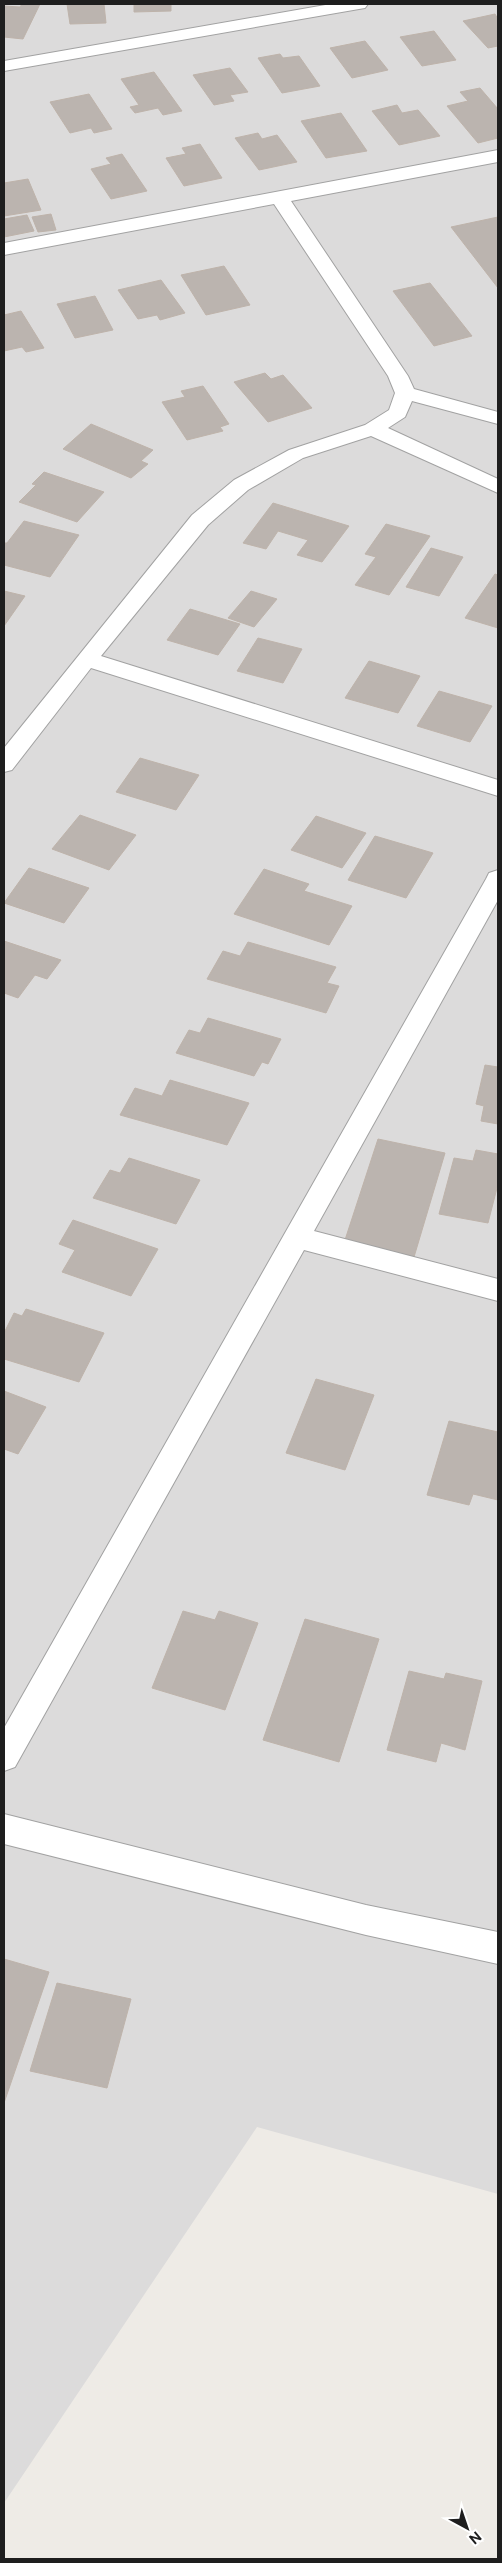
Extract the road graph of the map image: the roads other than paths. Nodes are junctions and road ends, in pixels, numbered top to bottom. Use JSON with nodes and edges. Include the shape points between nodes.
{"nodes":[{"id":1,"x":359,"y":4,"type":"edge"},
{"id":2,"x":4,"y":66,"type":"edge"},
{"id":3,"x":498,"y":156,"type":"edge"},
{"id":4,"x":278,"y":196,"type":"junction"},
{"id":5,"x":4,"y":249,"type":"edge"},
{"id":6,"x":405,"y":393,"type":"junction"},
{"id":7,"x":498,"y":418,"type":"edge"},
{"id":8,"x":372,"y":429,"type":"junction"},
{"id":9,"x":498,"y":487,"type":"edge"},
{"id":10,"x":86,"y":659,"type":"junction"},
{"id":11,"x":4,"y":764,"type":"edge"},
{"id":12,"x":498,"y":788,"type":"edge"},
{"id":13,"x":498,"y":879,"type":"edge"},
{"id":14,"x":297,"y":1237,"type":"junction"},
{"id":15,"x":498,"y":1290,"type":"edge"},
{"id":16,"x":4,"y":1757,"type":"edge"},
{"id":17,"x":4,"y":1829,"type":"edge"},
{"id":18,"x":498,"y":1948,"type":"edge"}],
"edges":[{"from":1,"to":2,"type":"street"},
{"from":3,"to":4,"type":"street"},
{"from":4,"to":5,"type":"street"},
{"from":4,"to":6,"type":"street","via":[[398,376]]},
{"from":6,"to":7,"type":"street"},
{"from":6,"to":8,"type":"street","via":[[398,413]]},
{"from":8,"to":9,"type":"street"},
{"from":8,"to":10,"type":"street","via":[[296,454],[241,484],[200,520]]},
{"from":10,"to":11,"type":"street"},
{"from":10,"to":12,"type":"street"},
{"from":13,"to":14,"type":"street"},
{"from":14,"to":15,"type":"street"},
{"from":14,"to":16,"type":"street"},
{"from":17,"to":18,"type":"street","via":[[366,1920]]}]}
